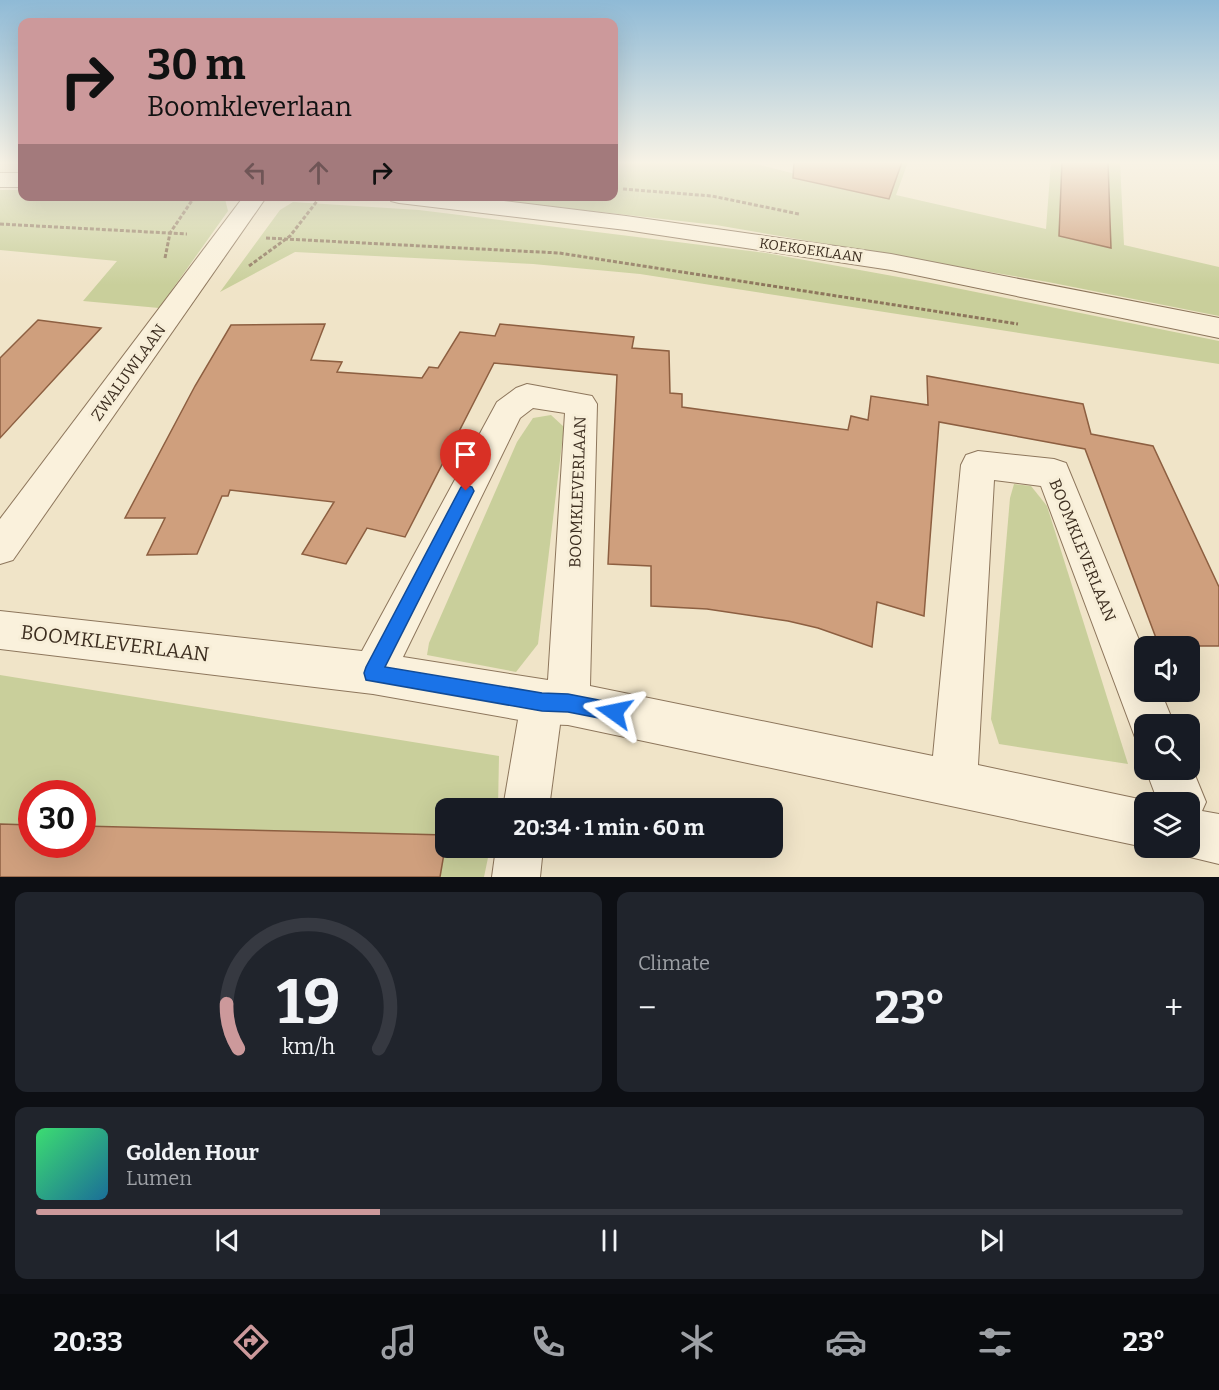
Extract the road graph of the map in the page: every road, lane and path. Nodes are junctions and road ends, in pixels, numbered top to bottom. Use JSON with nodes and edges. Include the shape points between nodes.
{"nodes":[{"id":1,"x":251,"y":203,"type":"edge"},
{"id":2,"x":457,"y":203,"type":"edge"},
{"id":3,"x":0,"y":224,"type":"edge"},
{"id":4,"x":227,"y":236,"type":"junction"},
{"id":5,"x":1022,"y":324,"type":"dead end"},
{"id":6,"x":1219,"y":328,"type":"edge"},
{"id":7,"x":0,"y":548,"type":"edge"},
{"id":8,"x":0,"y":630,"type":"edge"},
{"id":9,"x":373,"y":673,"type":"junction"},
{"id":10,"x":555,"y":702,"type":"junction"},
{"id":11,"x":1148,"y":714,"type":"edge"},
{"id":12,"x":954,"y":783,"type":"junction"},
{"id":13,"x":529,"y":798,"type":"edge"},
{"id":14,"x":1134,"y":821,"type":"edge"},
{"id":15,"x":519,"y":858,"type":"edge"},
{"id":16,"x":516,"y":877,"type":"edge"}],
"edges":[{"from":1,"to":4,"type":"street","name":"ZWALUWLAAN"},
{"from":2,"to":6,"type":"street","name":"KOEKOEKLAAN","via":[[891,262]]},
{"from":3,"to":4,"type":"path"},
{"from":4,"to":5,"type":"path","via":[[559,253]]},
{"from":4,"to":7,"type":"street","name":"ZWALUWLAAN"},
{"from":8,"to":9,"type":"street","name":"BOOMKLEVERLAAN"},
{"from":9,"to":10,"type":"street","name":"BOOMKLEVERLAAN"},
{"from":9,"to":10,"type":"street","name":"BOOMKLEVERLAAN","via":[[508,410],[527,396],[581,404]]},
{"from":10,"to":12,"type":"street","name":"BOOMKLEVERLAAN"},
{"from":10,"to":13,"type":"street"},
{"from":11,"to":12,"type":"street","name":"BOOMKLEVERLAAN","via":[[1054,473],[978,465]]},
{"from":12,"to":14,"type":"street","name":"BOOMKLEVERLAAN"},
{"from":15,"to":16,"type":"street"}]}
